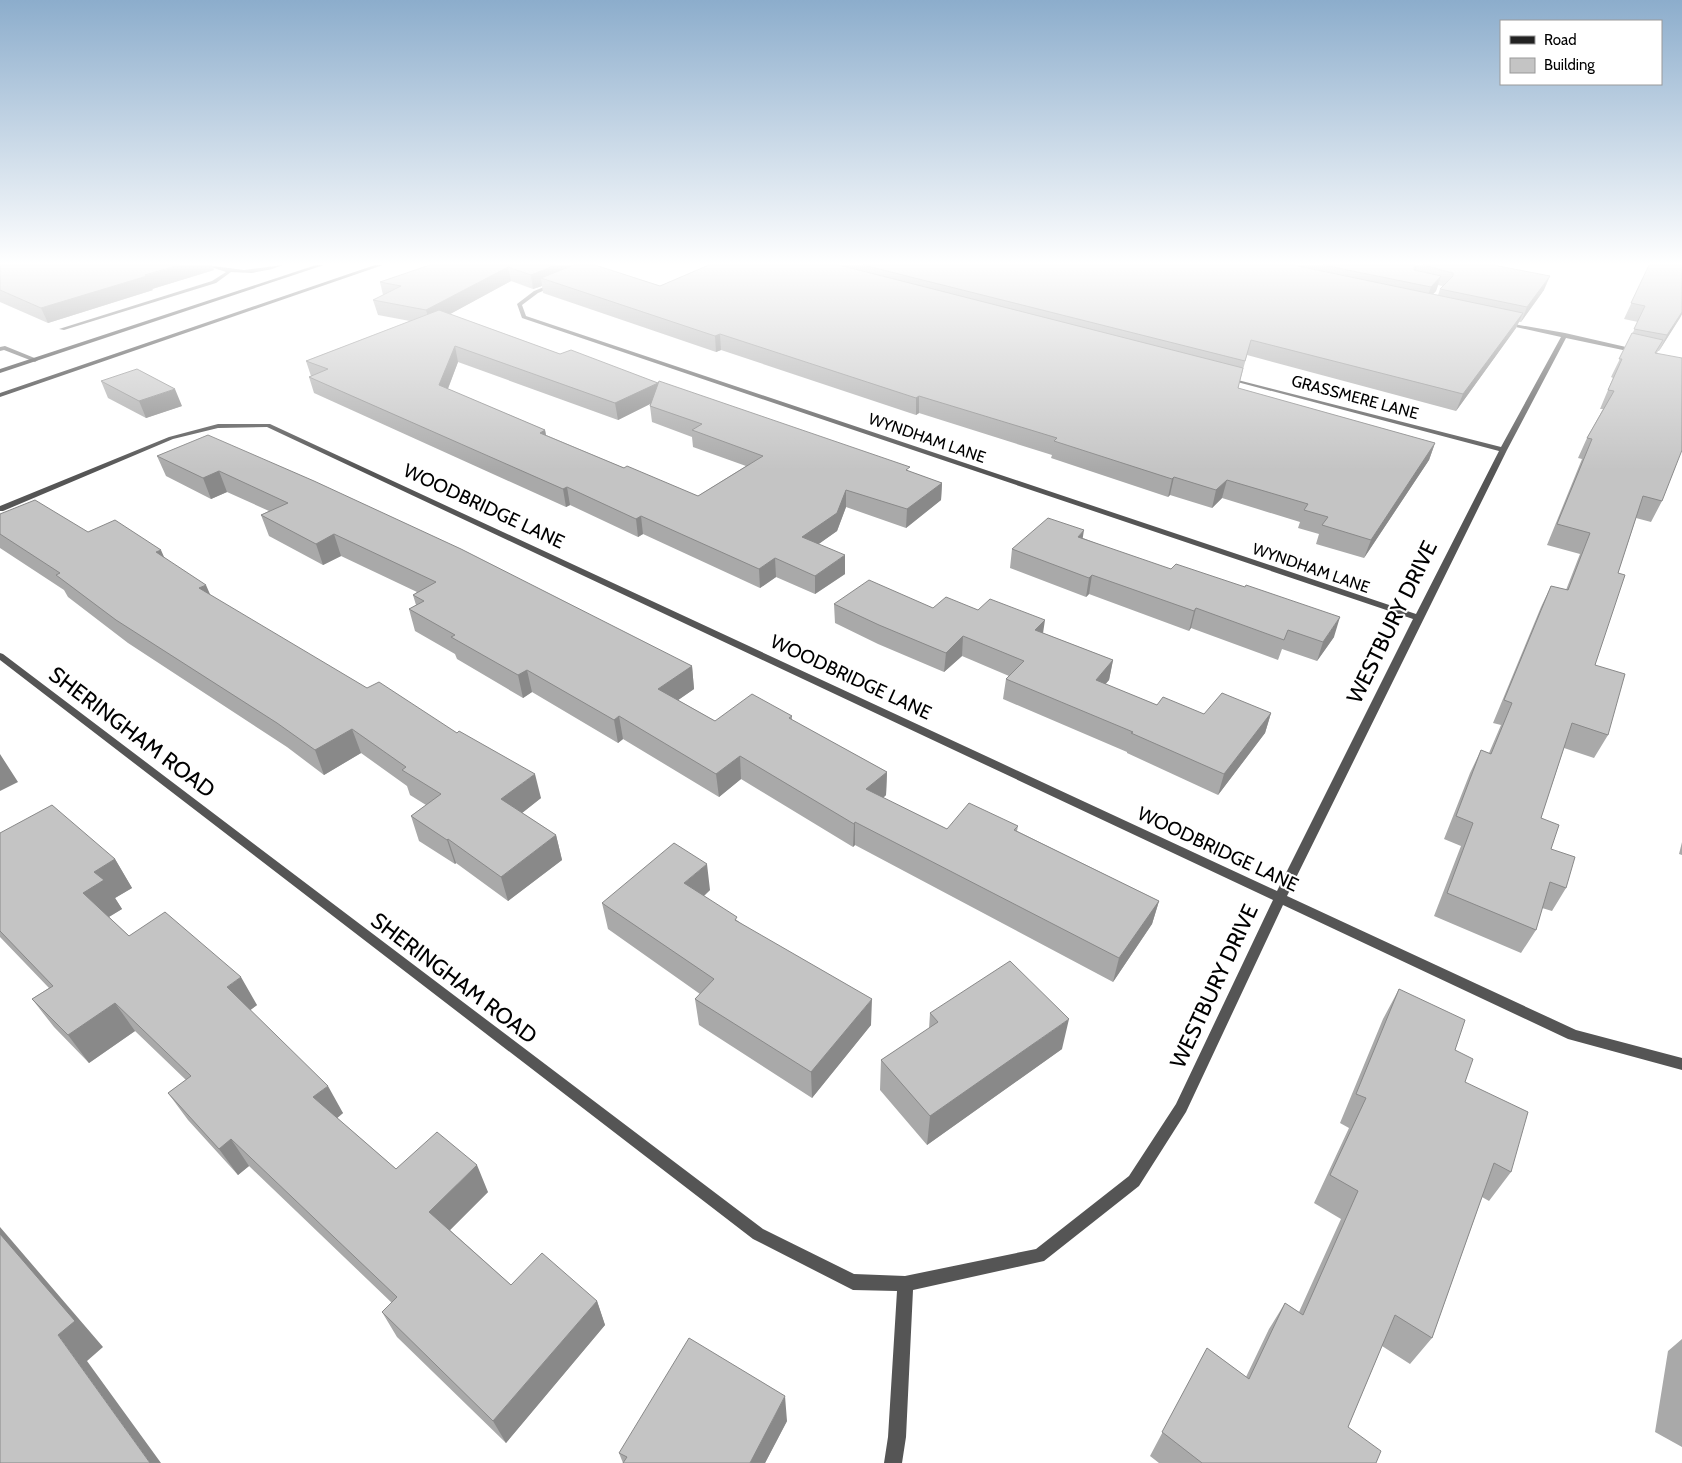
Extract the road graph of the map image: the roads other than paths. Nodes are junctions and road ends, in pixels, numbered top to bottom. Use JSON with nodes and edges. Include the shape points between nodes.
{"nodes":[{"id":1,"x":115,"y":333,"type":"edge"},
{"id":2,"x":180,"y":333,"type":"edge"},
{"id":3,"x":572,"y":333,"type":"edge"},
{"id":4,"x":1556,"y":333,"type":"edge"},
{"id":5,"x":1565,"y":335,"type":"junction"},
{"id":6,"x":2,"y":347,"type":"edge"},
{"id":7,"x":1643,"y":352,"type":"edge"},
{"id":8,"x":35,"y":360,"type":"junction"},
{"id":9,"x":0,"y":371,"type":"edge"},
{"id":10,"x":1216,"y":375,"type":"edge"},
{"id":11,"x":0,"y":395,"type":"edge"},
{"id":12,"x":1503,"y":450,"type":"junction"},
{"id":13,"x":0,"y":509,"type":"edge"},
{"id":14,"x":1418,"y":618,"type":"junction"},
{"id":15,"x":0,"y":656,"type":"edge"},
{"id":16,"x":1280,"y":898,"type":"junction"},
{"id":17,"x":1682,"y":1064,"type":"edge"},
{"id":18,"x":905,"y":1284,"type":"junction"},
{"id":19,"x":893,"y":1463,"type":"edge"}],
"edges":[{"from":1,"to":8,"type":"main road"},
{"from":2,"to":11,"type":"main road"},
{"from":3,"to":14,"type":"street","name":"WYNDHAM LANE"},
{"from":4,"to":5,"type":"street"},
{"from":5,"to":7,"type":"street"},
{"from":5,"to":12,"type":"street","name":"WESTBURY DRIVE"},
{"from":6,"to":8,"type":"street"},
{"from":8,"to":9,"type":"main road"},
{"from":10,"to":12,"type":"street","name":"GRASSMERE LANE"},
{"from":12,"to":14,"type":"street","name":"WESTBURY DRIVE"},
{"from":13,"to":16,"type":"street","name":"WOODBRIDGE LANE","via":[[172,438],[218,426],[268,425]]},
{"from":14,"to":16,"type":"street","name":"WESTBURY DRIVE"},
{"from":15,"to":18,"type":"street","name":"SHERINGHAM ROAD","via":[[758,1234],[853,1282]]},
{"from":16,"to":17,"type":"street","name":"WOODBRIDGE LANE","via":[[1573,1035]]},
{"from":16,"to":18,"type":"street","name":"WESTBURY DRIVE","via":[[1181,1108],[1134,1181],[1039,1256]]},
{"from":18,"to":19,"type":"street"}]}
